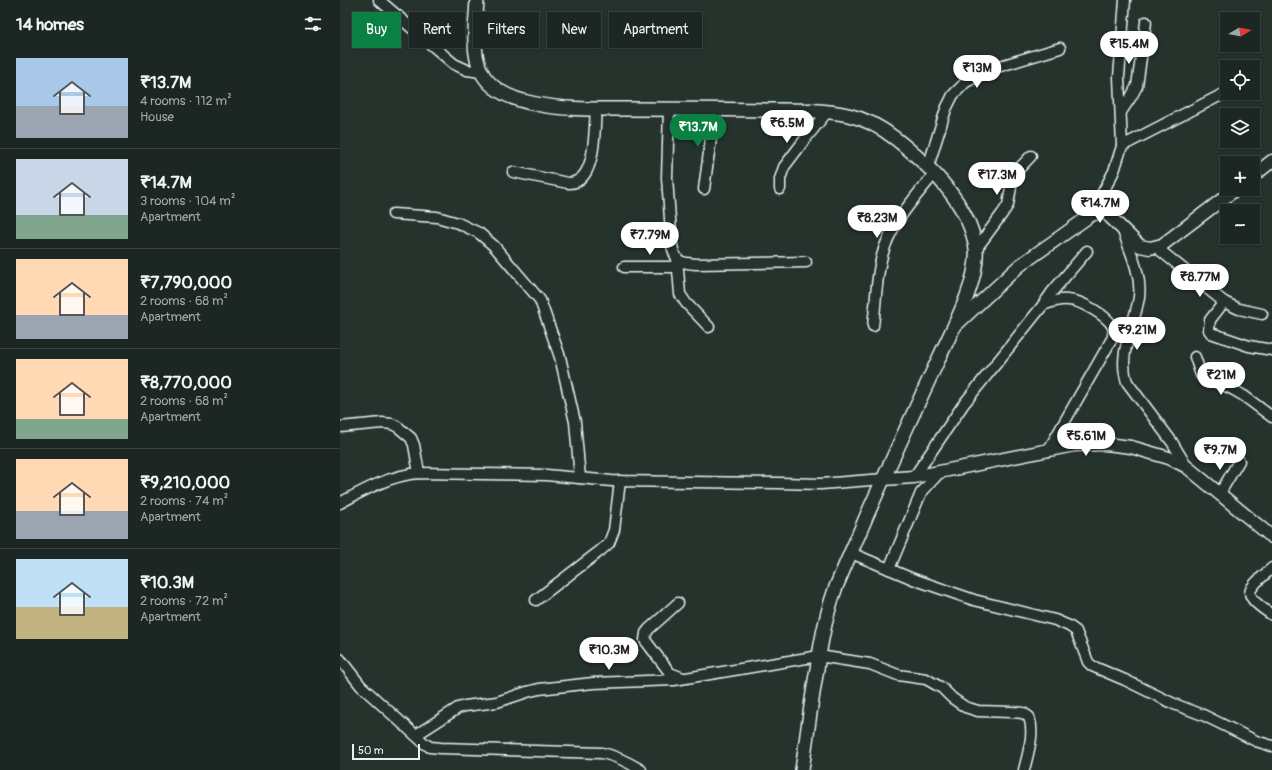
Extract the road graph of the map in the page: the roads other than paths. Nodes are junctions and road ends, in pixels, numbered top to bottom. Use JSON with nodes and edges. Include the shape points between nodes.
{"nodes":[{"id":1,"x":379,"y":0,"type":"edge"},
{"id":2,"x":477,"y":0,"type":"edge"},
{"id":3,"x":1125,"y":0,"type":"edge"},
{"id":4,"x":1146,"y":22,"type":"dead end"},
{"id":5,"x":1060,"y":48,"type":"dead end"},
{"id":6,"x":481,"y":72,"type":"junction"},
{"id":7,"x":1220,"y":96,"type":"edge"},
{"id":8,"x":596,"y":109,"type":"junction"},
{"id":9,"x":669,"y":109,"type":"junction"},
{"id":10,"x":715,"y":110,"type":"junction"},
{"id":11,"x":828,"y":112,"type":"junction"},
{"id":12,"x":1120,"y":112,"type":"junction"},
{"id":13,"x":1122,"y":146,"type":"junction"},
{"id":14,"x":1031,"y":156,"type":"dead end"},
{"id":15,"x":1272,"y":161,"type":"edge"},
{"id":16,"x":1260,"y":170,"type":"edge"},
{"id":17,"x":931,"y":171,"type":"junction"},
{"id":18,"x":513,"y":172,"type":"dead end"},
{"id":19,"x":704,"y":189,"type":"dead end"},
{"id":20,"x":780,"y":189,"type":"dead end"},
{"id":21,"x":1227,"y":196,"type":"edge"},
{"id":22,"x":393,"y":214,"type":"dead end"},
{"id":23,"x":1091,"y":215,"type":"junction"},
{"id":24,"x":1122,"y":228,"type":"junction"},
{"id":25,"x":1156,"y":247,"type":"junction"},
{"id":26,"x":976,"y":249,"type":"junction"},
{"id":27,"x":1087,"y":251,"type":"dead end"},
{"id":28,"x":677,"y":262,"type":"junction"},
{"id":29,"x":806,"y":262,"type":"dead end"},
{"id":30,"x":624,"y":267,"type":"dead end"},
{"id":31,"x":1224,"y":302,"type":"junction"},
{"id":32,"x":1044,"y":305,"type":"junction"},
{"id":33,"x":1262,"y":314,"type":"dead end"},
{"id":34,"x":873,"y":326,"type":"dead end"},
{"id":35,"x":955,"y":326,"type":"junction"},
{"id":36,"x":709,"y":327,"type":"dead end"},
{"id":37,"x":1272,"y":350,"type":"edge"},
{"id":38,"x":1195,"y":358,"type":"dead end"},
{"id":39,"x":1272,"y":417,"type":"edge"},
{"id":40,"x":340,"y":427,"type":"edge"},
{"id":41,"x":1049,"y":449,"type":"junction"},
{"id":42,"x":1239,"y":461,"type":"dead end"},
{"id":43,"x":1187,"y":467,"type":"junction"},
{"id":44,"x":940,"y":472,"type":"junction"},
{"id":45,"x":419,"y":473,"type":"junction"},
{"id":46,"x":914,"y":477,"type":"junction"},
{"id":47,"x":580,"y":478,"type":"junction"},
{"id":48,"x":883,"y":479,"type":"junction"},
{"id":49,"x":620,"y":481,"type":"junction"},
{"id":50,"x":1220,"y":493,"type":"junction"},
{"id":51,"x":340,"y":503,"type":"edge"},
{"id":52,"x":1272,"y":537,"type":"edge"},
{"id":53,"x":851,"y":553,"type":"junction"},
{"id":54,"x":1272,"y":568,"type":"edge"},
{"id":55,"x":889,"y":569,"type":"junction"},
{"id":56,"x":536,"y":600,"type":"dead end"},
{"id":57,"x":678,"y":603,"type":"dead end"},
{"id":58,"x":1272,"y":615,"type":"edge"},
{"id":59,"x":819,"y":656,"type":"junction"},
{"id":60,"x":340,"y":659,"type":"edge"},
{"id":61,"x":685,"y":678,"type":"junction"},
{"id":62,"x":416,"y":735,"type":"junction"},
{"id":63,"x":1272,"y":746,"type":"edge"},
{"id":64,"x":641,"y":770,"type":"edge"},
{"id":65,"x":802,"y":770,"type":"edge"},
{"id":66,"x":1024,"y":770,"type":"edge"}],
"edges":[{"from":1,"to":6,"type":"street","via":[[454,64],[467,70]]},
{"from":2,"to":6,"type":"main road","via":[[475,41]]},
{"from":3,"to":12,"type":"street","via":[[1119,78]]},
{"from":4,"to":12,"type":"street","via":[[1137,86]]},
{"from":5,"to":17,"type":"street","via":[[997,67],[966,82],[953,95],[946,109]]},
{"from":6,"to":8,"type":"main road","via":[[501,93],[517,99],[555,107]]},
{"from":7,"to":13,"type":"street"},
{"from":8,"to":9,"type":"main road"},
{"from":8,"to":18,"type":"street","via":[[591,162],[582,178],[575,183],[568,183]]},
{"from":9,"to":10,"type":"main road"},
{"from":9,"to":28,"type":"street","via":[[667,178],[672,246]]},
{"from":10,"to":11,"type":"main road"},
{"from":10,"to":19,"type":"street"},
{"from":11,"to":17,"type":"main road","via":[[855,117],[879,126]]},
{"from":11,"to":20,"type":"street","via":[[784,167]]},
{"from":12,"to":13,"type":"street"},
{"from":13,"to":23,"type":"street","via":[[1114,171]]},
{"from":14,"to":26,"type":"street","via":[[1013,175],[1008,205]]},
{"from":15,"to":16,"type":"street"},
{"from":17,"to":26,"type":"main road","via":[[959,205],[968,221]]},
{"from":17,"to":34,"type":"street","via":[[901,216],[882,256]]},
{"from":21,"to":25,"type":"street","via":[[1162,246]]},
{"from":22,"to":47,"type":"street","via":[[437,217],[479,233],[494,246],[540,300],[560,357],[574,422]]},
{"from":23,"to":24,"type":"street","via":[[1105,212]]},
{"from":23,"to":35,"type":"street","via":[[1019,266]]},
{"from":24,"to":25,"type":"street","via":[[1140,246]]},
{"from":24,"to":43,"type":"street","via":[[1139,283],[1139,297],[1123,360],[1123,372],[1127,382],[1172,442]]},
{"from":25,"to":31,"type":"street"},
{"from":26,"to":35,"type":"main road","via":[[972,279]]},
{"from":27,"to":32,"type":"street"},
{"from":28,"to":29,"type":"street"},
{"from":28,"to":30,"type":"street"},
{"from":28,"to":36,"type":"street","via":[[680,294]]},
{"from":31,"to":33,"type":"street","via":[[1239,309]]},
{"from":31,"to":37,"type":"street","via":[[1210,320],[1211,333],[1249,346]]},
{"from":32,"to":41,"type":"street","via":[[1069,300],[1106,318],[1113,328],[1113,337]]},
{"from":32,"to":46,"type":"street","via":[[963,405]]},
{"from":35,"to":48,"type":"main road"},
{"from":38,"to":39,"type":"street","via":[[1201,375],[1244,396]]},
{"from":40,"to":45,"type":"street","via":[[382,423],[398,427],[411,438]]},
{"from":41,"to":43,"type":"street","via":[[1098,444],[1124,446],[1169,458]]},
{"from":41,"to":44,"type":"street"},
{"from":42,"to":50,"type":"street"},
{"from":43,"to":50,"type":"street"},
{"from":44,"to":46,"type":"street"},
{"from":44,"to":55,"type":"street","via":[[921,493]]},
{"from":45,"to":47,"type":"street"},
{"from":45,"to":51,"type":"street","via":[[398,476]]},
{"from":46,"to":48,"type":"street"},
{"from":47,"to":49,"type":"street"},
{"from":48,"to":49,"type":"street","via":[[821,484]]},
{"from":48,"to":53,"type":"main road"},
{"from":49,"to":56,"type":"street","via":[[614,530],[609,543]]},
{"from":50,"to":52,"type":"street"},
{"from":53,"to":55,"type":"street"},
{"from":53,"to":59,"type":"main road","via":[[836,588]]},
{"from":54,"to":58,"type":"street","via":[[1253,585],[1250,593],[1252,600]]},
{"from":55,"to":63,"type":"street","via":[[974,600],[1055,620],[1069,626],[1076,631],[1085,656],[1092,666]]},
{"from":57,"to":61,"type":"street","via":[[646,632],[645,640],[670,673]]},
{"from":59,"to":61,"type":"street"},
{"from":59,"to":65,"type":"main road"},
{"from":59,"to":66,"type":"street","via":[[870,664],[898,676],[926,679],[942,688],[965,707],[978,711],[1023,713],[1029,717],[1032,724]]},
{"from":60,"to":62,"type":"street","via":[[361,686]]},
{"from":61,"to":62,"type":"street","via":[[594,683],[527,692],[497,702],[458,708]]},
{"from":62,"to":64,"type":"street","via":[[430,747],[602,753],[627,760]]}]}
